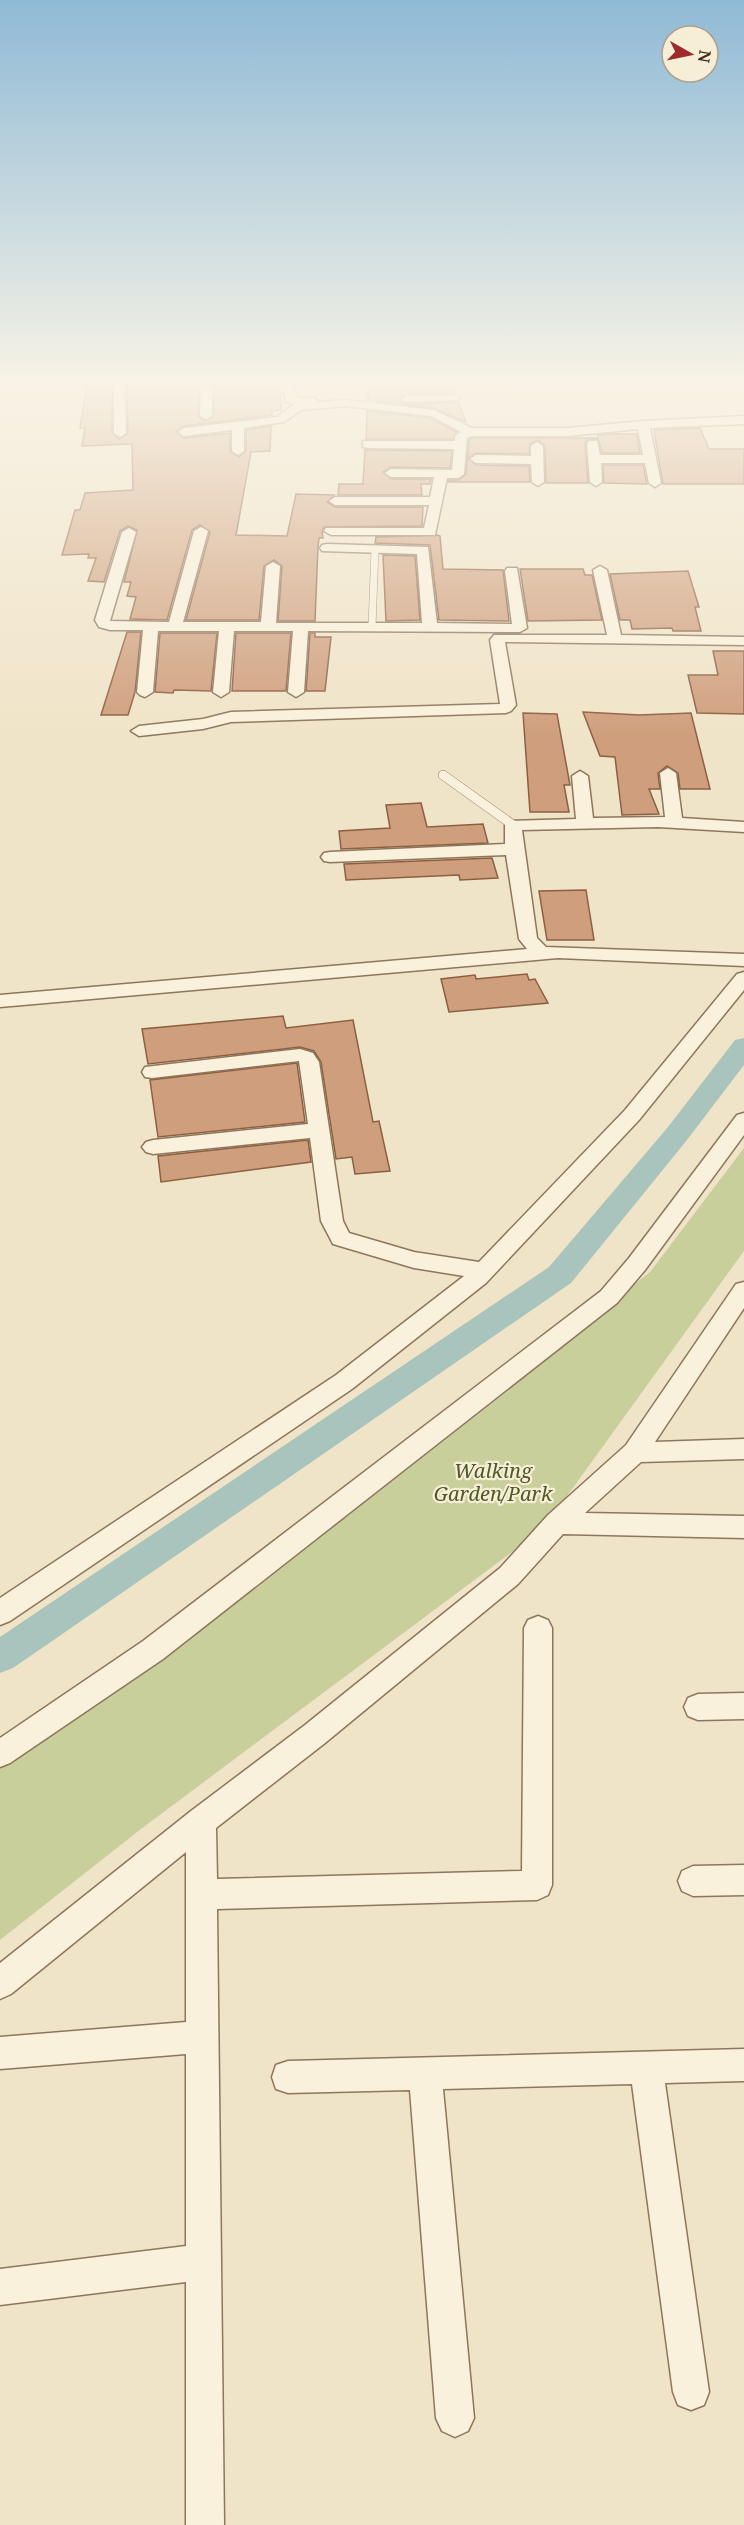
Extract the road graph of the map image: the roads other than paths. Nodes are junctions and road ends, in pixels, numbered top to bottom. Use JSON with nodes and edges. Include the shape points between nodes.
{"nodes":[{"id":1,"x":436,"y":501,"type":"edge"},
{"id":2,"x":201,"y":531,"type":"dead end"},
{"id":3,"x":331,"y":531,"type":"dead end"},
{"id":4,"x":129,"y":532,"type":"dead end"},
{"id":5,"x":327,"y":548,"type":"dead end"},
{"id":6,"x":375,"y":549,"type":"junction"},
{"id":7,"x":273,"y":566,"type":"dead end"},
{"id":8,"x":600,"y":570,"type":"dead end"},
{"id":9,"x":512,"y":571,"type":"dead end"},
{"id":10,"x":152,"y":626,"type":"junction"},
{"id":11,"x":175,"y":626,"type":"junction"},
{"id":12,"x":227,"y":626,"type":"junction"},
{"id":13,"x":268,"y":627,"type":"junction"},
{"id":14,"x":301,"y":627,"type":"junction"},
{"id":15,"x":372,"y":627,"type":"junction"},
{"id":16,"x":430,"y":627,"type":"junction"},
{"id":17,"x":520,"y":628,"type":"junction"},
{"id":18,"x":614,"y":634,"type":"junction"},
{"id":19,"x":744,"y":641,"type":"edge"},
{"id":20,"x":145,"y":692,"type":"dead end"},
{"id":21,"x":221,"y":692,"type":"dead end"},
{"id":22,"x":296,"y":692,"type":"dead end"},
{"id":23,"x":139,"y":730,"type":"dead end"},
{"id":24,"x":668,"y":773,"type":"dead end"},
{"id":25,"x":443,"y":774,"type":"dead end"},
{"id":26,"x":580,"y":776,"type":"dead end"},
{"id":27,"x":585,"y":822,"type":"junction"},
{"id":28,"x":674,"y":822,"type":"junction"},
{"id":29,"x":513,"y":825,"type":"junction"},
{"id":30,"x":744,"y":827,"type":"edge"},
{"id":31,"x":514,"y":849,"type":"junction"},
{"id":32,"x":330,"y":857,"type":"dead end"},
{"id":33,"x":542,"y":954,"type":"junction"},
{"id":34,"x":744,"y":960,"type":"edge"},
{"id":35,"x":744,"y":978,"type":"edge"},
{"id":36,"x":0,"y":1001,"type":"edge"},
{"id":37,"x":152,"y":1072,"type":"dead end"},
{"id":38,"x":744,"y":1120,"type":"edge"},
{"id":39,"x":319,"y":1130,"type":"junction"},
{"id":40,"x":153,"y":1147,"type":"dead end"},
{"id":41,"x":484,"y":1271,"type":"junction"},
{"id":42,"x":744,"y":1290,"type":"edge"},
{"id":43,"x":744,"y":1449,"type":"edge"},
{"id":44,"x":635,"y":1452,"type":"junction"},
{"id":45,"x":557,"y":1523,"type":"junction"},
{"id":46,"x":744,"y":1527,"type":"edge"},
{"id":47,"x":0,"y":1613,"type":"edge"},
{"id":48,"x":538,"y":1628,"type":"dead end"},
{"id":49,"x":744,"y":1706,"type":"edge"},
{"id":50,"x":698,"y":1707,"type":"dead end"},
{"id":51,"x":0,"y":1754,"type":"edge"},
{"id":52,"x":201,"y":1821,"type":"junction"},
{"id":53,"x":744,"y":1880,"type":"edge"},
{"id":54,"x":693,"y":1881,"type":"dead end"},
{"id":55,"x":201,"y":1894,"type":"junction"},
{"id":56,"x":0,"y":1983,"type":"edge"},
{"id":57,"x":202,"y":2037,"type":"junction"},
{"id":58,"x":0,"y":2053,"type":"edge"},
{"id":59,"x":744,"y":2065,"type":"edge"},
{"id":60,"x":646,"y":2067,"type":"junction"},
{"id":61,"x":425,"y":2074,"type":"junction"},
{"id":62,"x":288,"y":2077,"type":"dead end"},
{"id":63,"x":203,"y":2262,"type":"junction"},
{"id":64,"x":0,"y":2287,"type":"edge"},
{"id":65,"x":691,"y":2392,"type":"dead end"},
{"id":66,"x":455,"y":2418,"type":"dead end"},
{"id":67,"x":205,"y":2525,"type":"edge"}],
"edges":[{"from":1,"to":3,"type":"street","via":[[430,532]]},
{"from":2,"to":11,"type":"street"},
{"from":4,"to":10,"type":"street","via":[[102,620],[110,626]]},
{"from":5,"to":6,"type":"street"},
{"from":6,"to":15,"type":"lane"},
{"from":6,"to":16,"type":"street","via":[[423,550]]},
{"from":7,"to":13,"type":"street"},
{"from":8,"to":18,"type":"street"},
{"from":9,"to":17,"type":"street"},
{"from":10,"to":11,"type":"street"},
{"from":10,"to":20,"type":"street"},
{"from":11,"to":12,"type":"street"},
{"from":12,"to":13,"type":"street"},
{"from":12,"to":21,"type":"street"},
{"from":13,"to":14,"type":"street"},
{"from":14,"to":15,"type":"street"},
{"from":14,"to":22,"type":"street"},
{"from":15,"to":16,"type":"street"},
{"from":16,"to":17,"type":"street"},
{"from":17,"to":18,"type":"street"},
{"from":18,"to":19,"type":"street"},
{"from":18,"to":23,"type":"street","via":[[499,638],[506,708],[231,717],[203,724]]},
{"from":24,"to":28,"type":"street"},
{"from":25,"to":29,"type":"lane"},
{"from":26,"to":27,"type":"street"},
{"from":27,"to":28,"type":"street"},
{"from":27,"to":29,"type":"street"},
{"from":28,"to":30,"type":"street"},
{"from":29,"to":31,"type":"street"},
{"from":31,"to":32,"type":"street"},
{"from":31,"to":33,"type":"street","via":[[528,939]]},
{"from":33,"to":34,"type":"street","via":[[579,952]]},
{"from":33,"to":36,"type":"street"},
{"from":35,"to":41,"type":"street","via":[[632,1115]]},
{"from":37,"to":39,"type":"street","via":[[306,1057]]},
{"from":38,"to":51,"type":"street","via":[[609,1297],[153,1650]]},
{"from":39,"to":40,"type":"street"},
{"from":39,"to":41,"type":"street","via":[[332,1221],[341,1238],[414,1260]]},
{"from":41,"to":47,"type":"street","via":[[344,1382]]},
{"from":42,"to":44,"type":"street"},
{"from":43,"to":44,"type":"street"},
{"from":44,"to":45,"type":"street"},
{"from":45,"to":46,"type":"street"},
{"from":45,"to":52,"type":"street","via":[[509,1576]]},
{"from":48,"to":55,"type":"street","via":[[537,1885]]},
{"from":49,"to":50,"type":"street"},
{"from":52,"to":55,"type":"street"},
{"from":52,"to":56,"type":"street"},
{"from":53,"to":54,"type":"street"},
{"from":55,"to":57,"type":"street"},
{"from":57,"to":58,"type":"street"},
{"from":57,"to":63,"type":"street"},
{"from":59,"to":60,"type":"street"},
{"from":60,"to":61,"type":"street"},
{"from":60,"to":65,"type":"street"},
{"from":61,"to":62,"type":"street"},
{"from":61,"to":66,"type":"street"},
{"from":63,"to":64,"type":"street"},
{"from":63,"to":67,"type":"street"}]}
